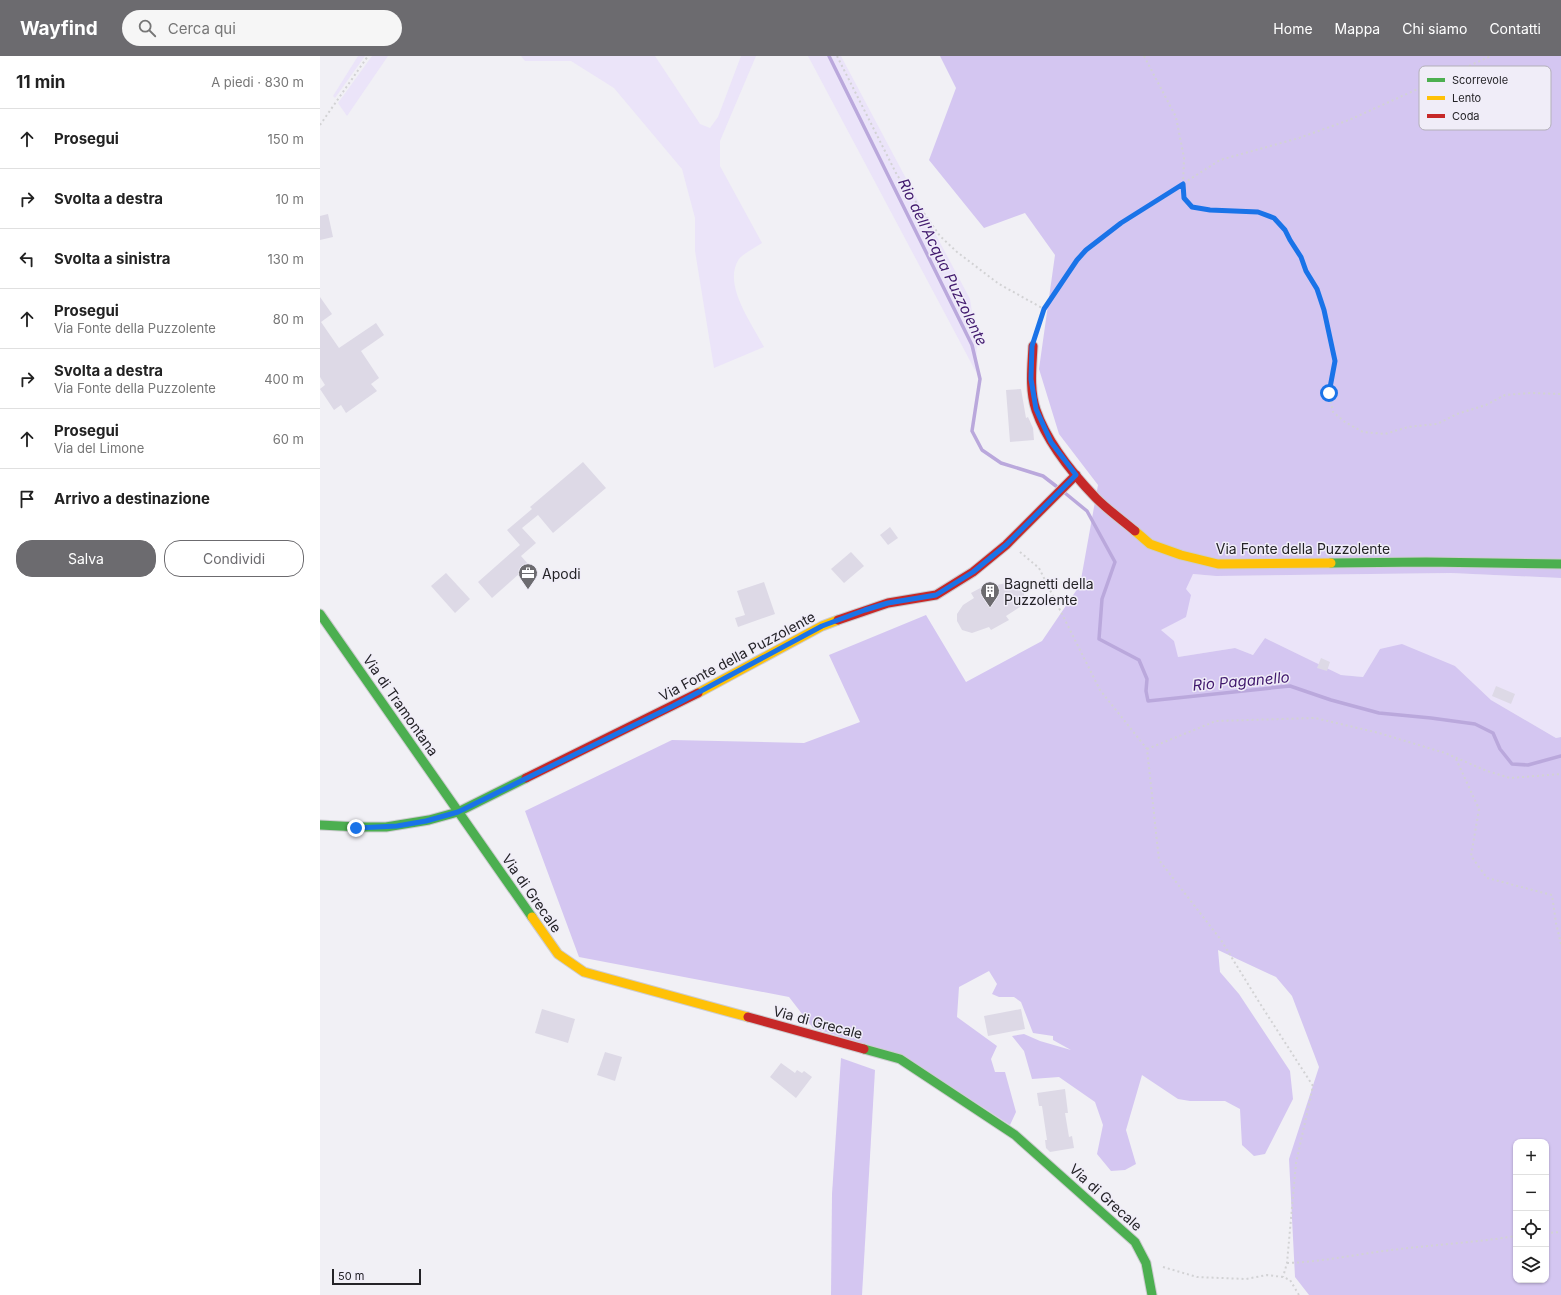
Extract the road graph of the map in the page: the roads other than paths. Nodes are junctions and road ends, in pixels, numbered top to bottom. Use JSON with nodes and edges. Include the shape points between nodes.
{"nodes":[{"id":1,"x":1032,"y":346,"type":"road end"},
{"id":2,"x":1076,"y":475,"type":"junction"},
{"id":3,"x":1561,"y":564,"type":"edge"},
{"id":4,"x":320,"y":614,"type":"edge"},
{"id":5,"x":458,"y":812,"type":"junction"},
{"id":6,"x":320,"y":825,"type":"edge"},
{"id":7,"x":1152,"y":1295,"type":"edge"}],
"edges":[{"from":1,"to":2,"type":"street","name":"Via Fonte della Puzzolente","via":[[1031,379],[1036,409],[1051,442]]},
{"from":2,"to":3,"type":"street","name":"Via Fonte della Puzzolente","via":[[1107,508],[1150,544],[1218,564]]},
{"from":2,"to":5,"type":"street","name":"Via Fonte della Puzzolente","via":[[1009,542],[973,572],[936,595],[888,603],[822,626],[673,706]]},
{"from":4,"to":5,"type":"street","name":"Via di Tramontana"},
{"from":5,"to":6,"type":"street","name":"Via Fonte della Puzzolente","via":[[397,826],[356,828]]},
{"from":5,"to":7,"type":"street","name":"Via di Grecale","via":[[558,954],[584,972],[900,1059],[1015,1135],[1135,1242],[1146,1263]]}]}
